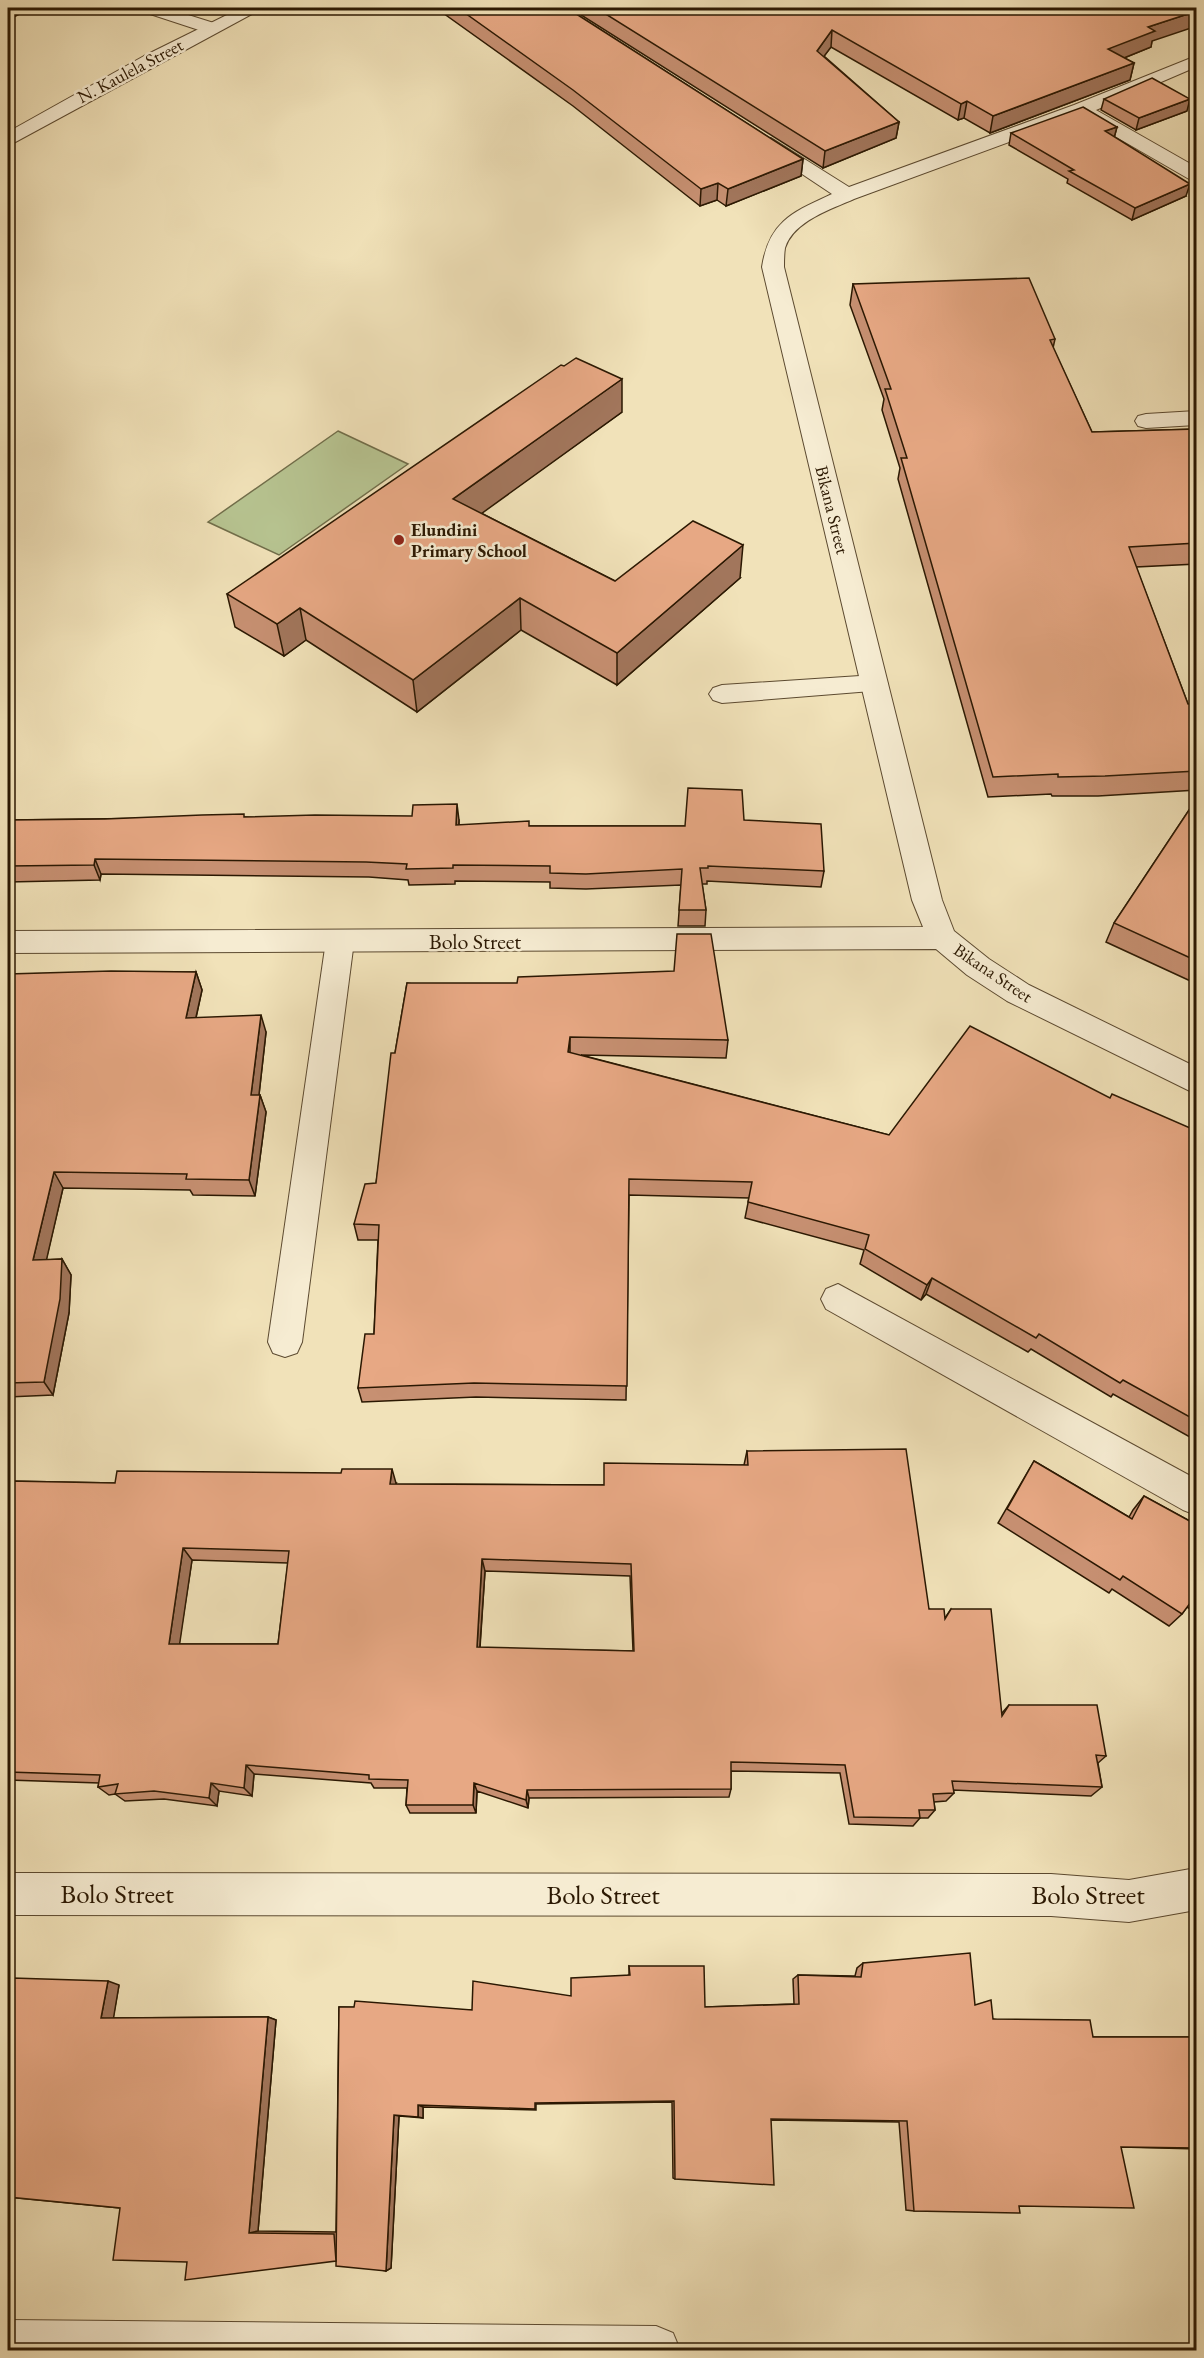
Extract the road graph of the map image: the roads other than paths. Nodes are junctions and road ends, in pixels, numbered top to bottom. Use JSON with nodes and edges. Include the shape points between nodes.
{"nodes":[{"id":1,"x":150,"y":8,"type":"edge"},
{"id":2,"x":254,"y":8,"type":"edge"},
{"id":3,"x":210,"y":28,"type":"junction"},
{"id":4,"x":1197,"y":61,"type":"edge"},
{"id":5,"x":1080,"y":109,"type":"junction"},
{"id":6,"x":747,"y":131,"type":"edge"},
{"id":7,"x":8,"y":140,"type":"edge"},
{"id":8,"x":1197,"y":175,"type":"edge"},
{"id":9,"x":847,"y":195,"type":"junction"},
{"id":10,"x":1197,"y":418,"type":"edge"},
{"id":11,"x":1146,"y":421,"type":"dead end"},
{"id":12,"x":875,"y":684,"type":"junction"},
{"id":13,"x":722,"y":694,"type":"dead end"},
{"id":14,"x":942,"y":938,"type":"junction"},
{"id":15,"x":340,"y":941,"type":"junction"},
{"id":16,"x":8,"y":942,"type":"edge"},
{"id":17,"x":1197,"y":1082,"type":"edge"},
{"id":18,"x":838,"y":1299,"type":"dead end"},
{"id":19,"x":285,"y":1342,"type":"dead end"},
{"id":20,"x":1197,"y":1498,"type":"edge"},
{"id":21,"x":1197,"y":1889,"type":"edge"},
{"id":22,"x":8,"y":1894,"type":"edge"},
{"id":23,"x":8,"y":2344,"type":"edge"},
{"id":24,"x":348,"y":2348,"type":"edge"},
{"id":25,"x":656,"y":2350,"type":"edge"}],
"edges":[{"from":1,"to":3,"type":"street"},
{"from":2,"to":3,"type":"street","name":"N. Kaulela Street"},
{"from":3,"to":7,"type":"street","name":"N. Kaulela Street"},
{"from":4,"to":5,"type":"street","name":"Bikana Street"},
{"from":5,"to":8,"type":"street"},
{"from":5,"to":9,"type":"street","name":"Bikana Street"},
{"from":6,"to":9,"type":"street"},
{"from":9,"to":12,"type":"street","name":"Bikana Street","via":[[789,228],[775,246],[773,267]]},
{"from":10,"to":11,"type":"lane"},
{"from":12,"to":13,"type":"lane"},
{"from":12,"to":14,"type":"street","name":"Bikana Street","via":[[927,900]]},
{"from":14,"to":15,"type":"street","name":"Bolo Street"},
{"from":14,"to":17,"type":"street","name":"Bikana Street","via":[[1018,993]]},
{"from":15,"to":16,"type":"street","name":"Bolo Street"},
{"from":15,"to":19,"type":"lane"},
{"from":18,"to":20,"type":"lane"},
{"from":21,"to":22,"type":"street","name":"Bolo Street","via":[[1129,1901],[1051,1895]]},
{"from":23,"to":24,"type":"street"},
{"from":24,"to":25,"type":"street"}]}
